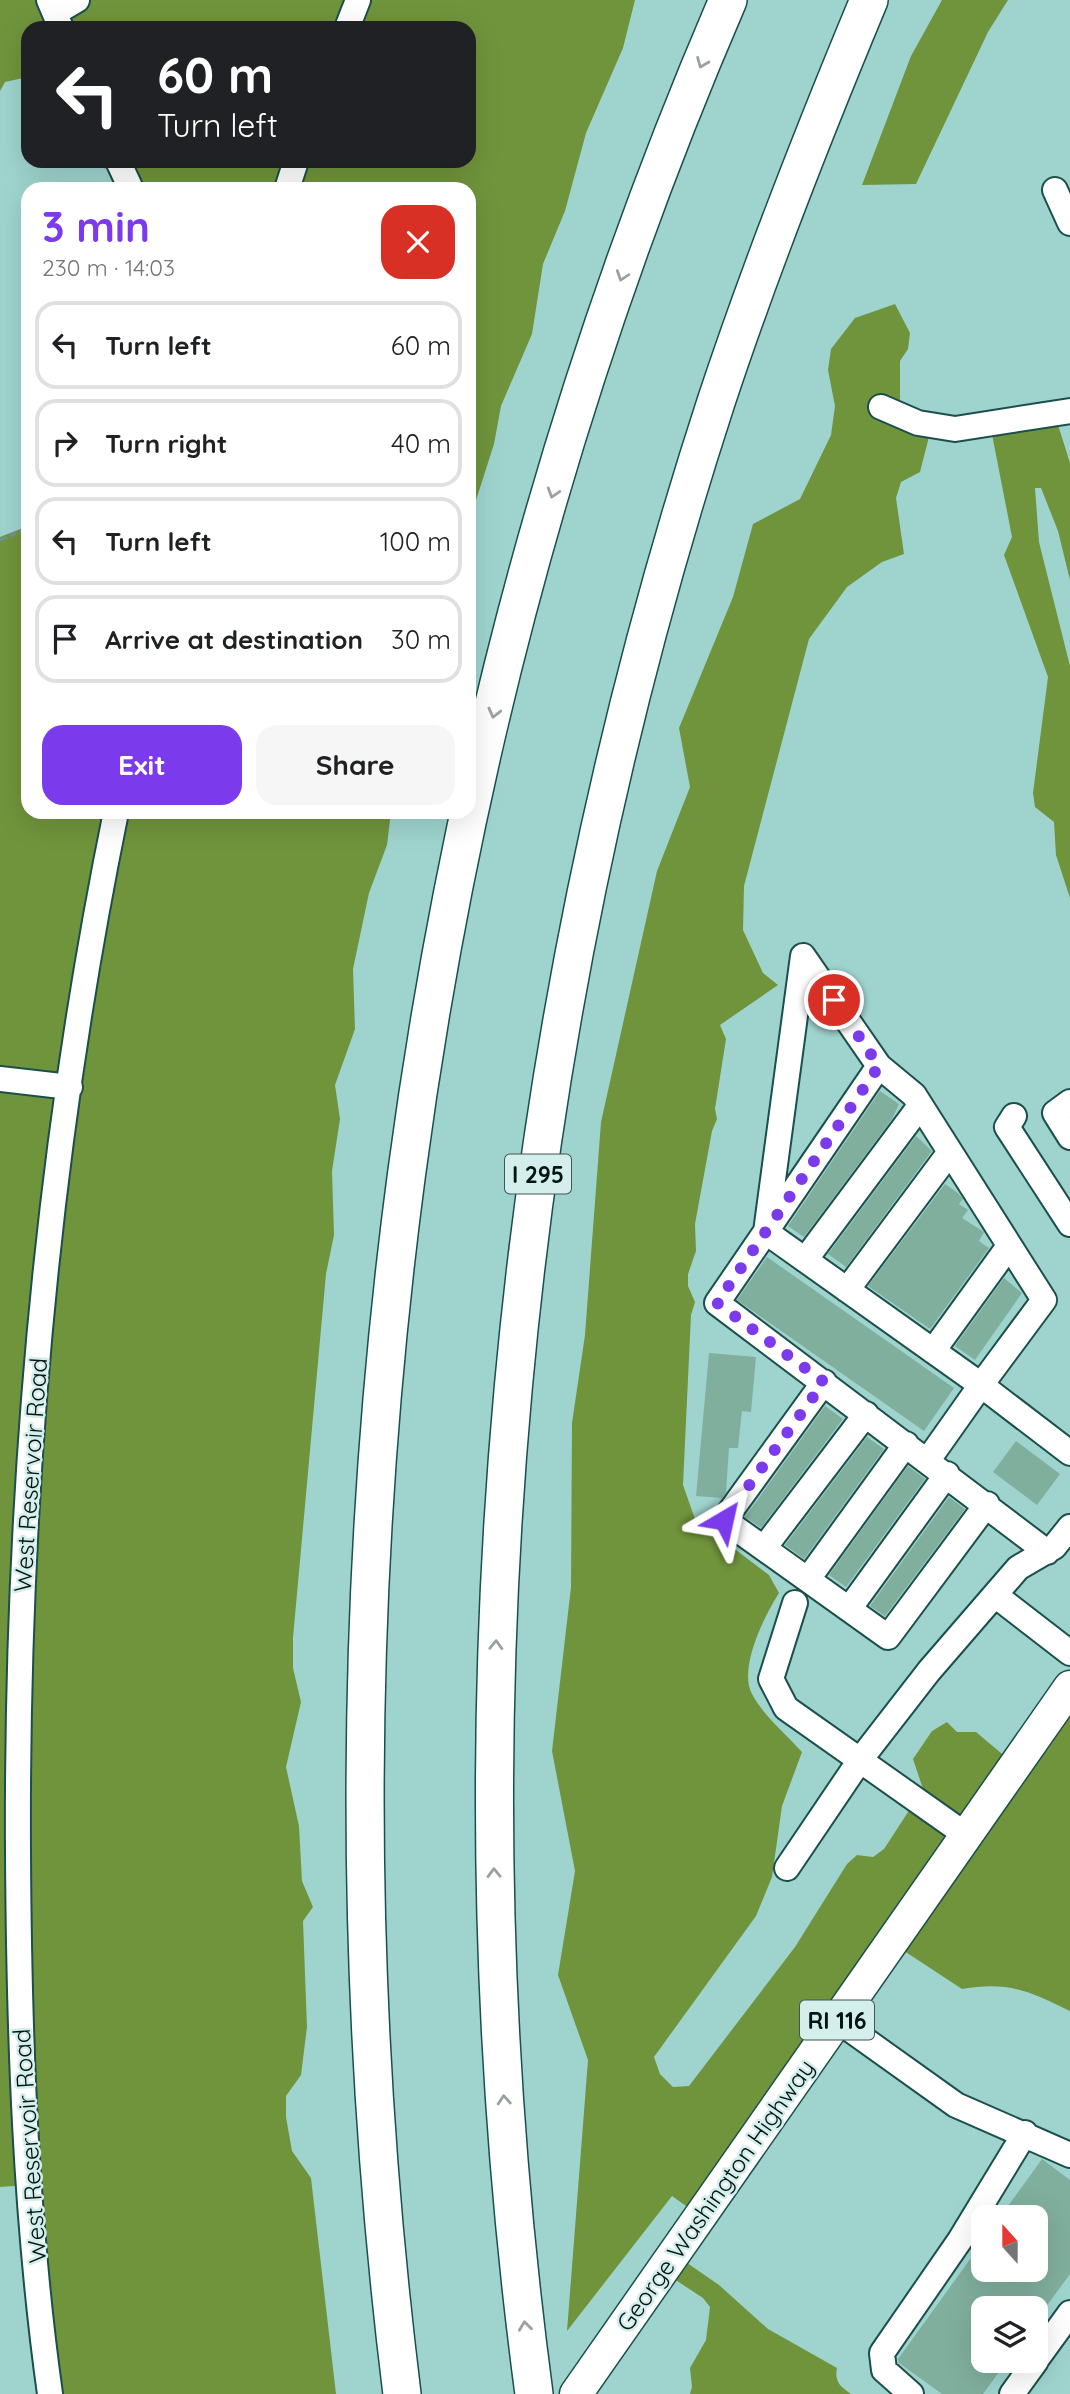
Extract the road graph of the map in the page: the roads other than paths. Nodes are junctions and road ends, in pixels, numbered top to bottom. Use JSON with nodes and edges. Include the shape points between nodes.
{"nodes":[{"id":1,"x":77,"y":0,"type":"edge"},
{"id":2,"x":358,"y":0,"type":"edge"},
{"id":3,"x":728,"y":0,"type":"edge"},
{"id":4,"x":869,"y":0,"type":"edge"},
{"id":5,"x":55,"y":14,"type":"edge"},
{"id":6,"x":350,"y":21,"type":"edge"},
{"id":7,"x":1055,"y":190,"type":"dead end"},
{"id":8,"x":1070,"y":223,"type":"edge"},
{"id":9,"x":881,"y":407,"type":"dead end"},
{"id":10,"x":1070,"y":411,"type":"edge"},
{"id":11,"x":476,"y":793,"type":"edge"},
{"id":12,"x":116,"y":819,"type":"edge"},
{"id":13,"x":470,"y":819,"type":"edge"},
{"id":14,"x":879,"y":1066,"type":"junction"},
{"id":15,"x":0,"y":1079,"type":"edge"},
{"id":16,"x":70,"y":1087,"type":"junction"},
{"id":17,"x":1070,"y":1102,"type":"edge"},
{"id":18,"x":920,"y":1106,"type":"junction"},
{"id":19,"x":1014,"y":1116,"type":"dead end"},
{"id":20,"x":1070,"y":1137,"type":"edge"},
{"id":21,"x":950,"y":1152,"type":"junction"},
{"id":22,"x":1070,"y":1224,"type":"edge"},
{"id":23,"x":766,"y":1232,"type":"junction"},
{"id":24,"x":1009,"y":1246,"type":"junction"},
{"id":25,"x":806,"y":1260,"type":"junction"},
{"id":26,"x":847,"y":1290,"type":"junction"},
{"id":27,"x":933,"y":1351,"type":"junction"},
{"id":28,"x":824,"y":1382,"type":"junction"},
{"id":29,"x":981,"y":1385,"type":"junction"},
{"id":30,"x":866,"y":1414,"type":"junction"},
{"id":31,"x":906,"y":1444,"type":"junction"},
{"id":32,"x":1070,"y":1453,"type":"edge"},
{"id":33,"x":937,"y":1467,"type":"junction"},
{"id":34,"x":987,"y":1504,"type":"junction"},
{"id":35,"x":1070,"y":1527,"type":"edge"},
{"id":36,"x":764,"y":1549,"type":"junction"},
{"id":37,"x":1047,"y":1552,"type":"junction"},
{"id":38,"x":808,"y":1580,"type":"junction"},
{"id":39,"x":995,"y":1595,"type":"junction"},
{"id":40,"x":795,"y":1603,"type":"dead end"},
{"id":41,"x":849,"y":1609,"type":"junction"},
{"id":42,"x":1070,"y":1653,"type":"edge"},
{"id":43,"x":1070,"y":1687,"type":"edge"},
{"id":44,"x":860,"y":1760,"type":"junction"},
{"id":45,"x":966,"y":1835,"type":"junction"},
{"id":46,"x":787,"y":1868,"type":"dead end"},
{"id":47,"x":837,"y":2020,"type":"junction"},
{"id":48,"x":1025,"y":2133,"type":"junction"},
{"id":49,"x":1070,"y":2155,"type":"edge"},
{"id":50,"x":1070,"y":2313,"type":"edge"},
{"id":51,"x":1048,"y":2343,"type":"edge"},
{"id":52,"x":1027,"y":2373,"type":"edge"},
{"id":53,"x":50,"y":2394,"type":"edge"},
{"id":54,"x":402,"y":2394,"type":"edge"},
{"id":55,"x":534,"y":2394,"type":"edge"},
{"id":56,"x":576,"y":2394,"type":"edge"},
{"id":57,"x":911,"y":2394,"type":"edge"},
{"id":58,"x":1012,"y":2394,"type":"edge"}],
"edges":[{"from":1,"to":5,"type":"street"},
{"from":2,"to":6,"type":"street"},
{"from":3,"to":11,"type":"highway","one_way":true,"via":[[618,290],[540,536]]},
{"from":55,"to":4,"type":"highway","number":"I 295","one_way":true,"via":[[513,2225],[503,2091],[493,1780],[509,1411],[535,1194],[598,836],[670,552],[762,270]]},
{"from":7,"to":8,"type":"street"},
{"from":9,"to":10,"type":"street","via":[[918,423],[955,429]]},
{"from":12,"to":16,"type":"street","name":"West Reservoir Road"},
{"from":13,"to":54,"type":"highway","one_way":true,"via":[[433,1003],[410,1150],[378,1444],[369,1591],[364,1751],[367,1948],[374,2107]]},
{"from":14,"to":18,"type":"street","via":[[914,1095]]},
{"from":14,"to":23,"type":"street"},
{"from":14,"to":23,"type":"street","via":[[803,956]]},
{"from":15,"to":16,"type":"street"},
{"from":16,"to":53,"type":"street","name":"West Reservoir Road","via":[[29,1454],[19,1682],[18,1936],[23,2087]]},
{"from":17,"to":20,"type":"street","via":[[1055,1112]]},
{"from":18,"to":21,"type":"street"},
{"from":18,"to":25,"type":"street"},
{"from":19,"to":22,"type":"street","via":[[1007,1127]]},
{"from":21,"to":24,"type":"street"},
{"from":21,"to":26,"type":"street"},
{"from":23,"to":25,"type":"street"},
{"from":23,"to":28,"type":"street","via":[[717,1303]]},
{"from":24,"to":27,"type":"street"},
{"from":24,"to":29,"type":"street","via":[[1044,1300]]},
{"from":25,"to":26,"type":"street"},
{"from":26,"to":27,"type":"street"},
{"from":27,"to":29,"type":"street"},
{"from":28,"to":30,"type":"street"},
{"from":28,"to":36,"type":"street","via":[[724,1520]]},
{"from":29,"to":32,"type":"street"},
{"from":29,"to":33,"type":"street"},
{"from":30,"to":31,"type":"street"},
{"from":30,"to":36,"type":"street"},
{"from":31,"to":33,"type":"street"},
{"from":31,"to":38,"type":"street"},
{"from":33,"to":34,"type":"street"},
{"from":33,"to":41,"type":"street"},
{"from":34,"to":37,"type":"street"},
{"from":34,"to":41,"type":"street","via":[[888,1637]]},
{"from":35,"to":37,"type":"street"},
{"from":36,"to":38,"type":"street"},
{"from":37,"to":39,"type":"street","via":[[1018,1569]]},
{"from":38,"to":41,"type":"street"},
{"from":39,"to":42,"type":"street"},
{"from":39,"to":44,"type":"street"},
{"from":40,"to":44,"type":"street","via":[[771,1679],[786,1708]]},
{"from":43,"to":45,"type":"main road","name":"George Washington Highway","number":"RI 116"},
{"from":44,"to":45,"type":"street"},
{"from":44,"to":46,"type":"street"},
{"from":45,"to":47,"type":"main road","name":"George Washington Highway","number":"RI 116"},
{"from":47,"to":48,"type":"street","via":[[956,2105]]},
{"from":47,"to":56,"type":"main road","name":"George Washington Highway","number":"RI 116"},
{"from":48,"to":49,"type":"street"},
{"from":48,"to":57,"type":"street","via":[[960,2240],[882,2353],[884,2370]]},
{"from":50,"to":51,"type":"street"},
{"from":52,"to":58,"type":"street"}]}
